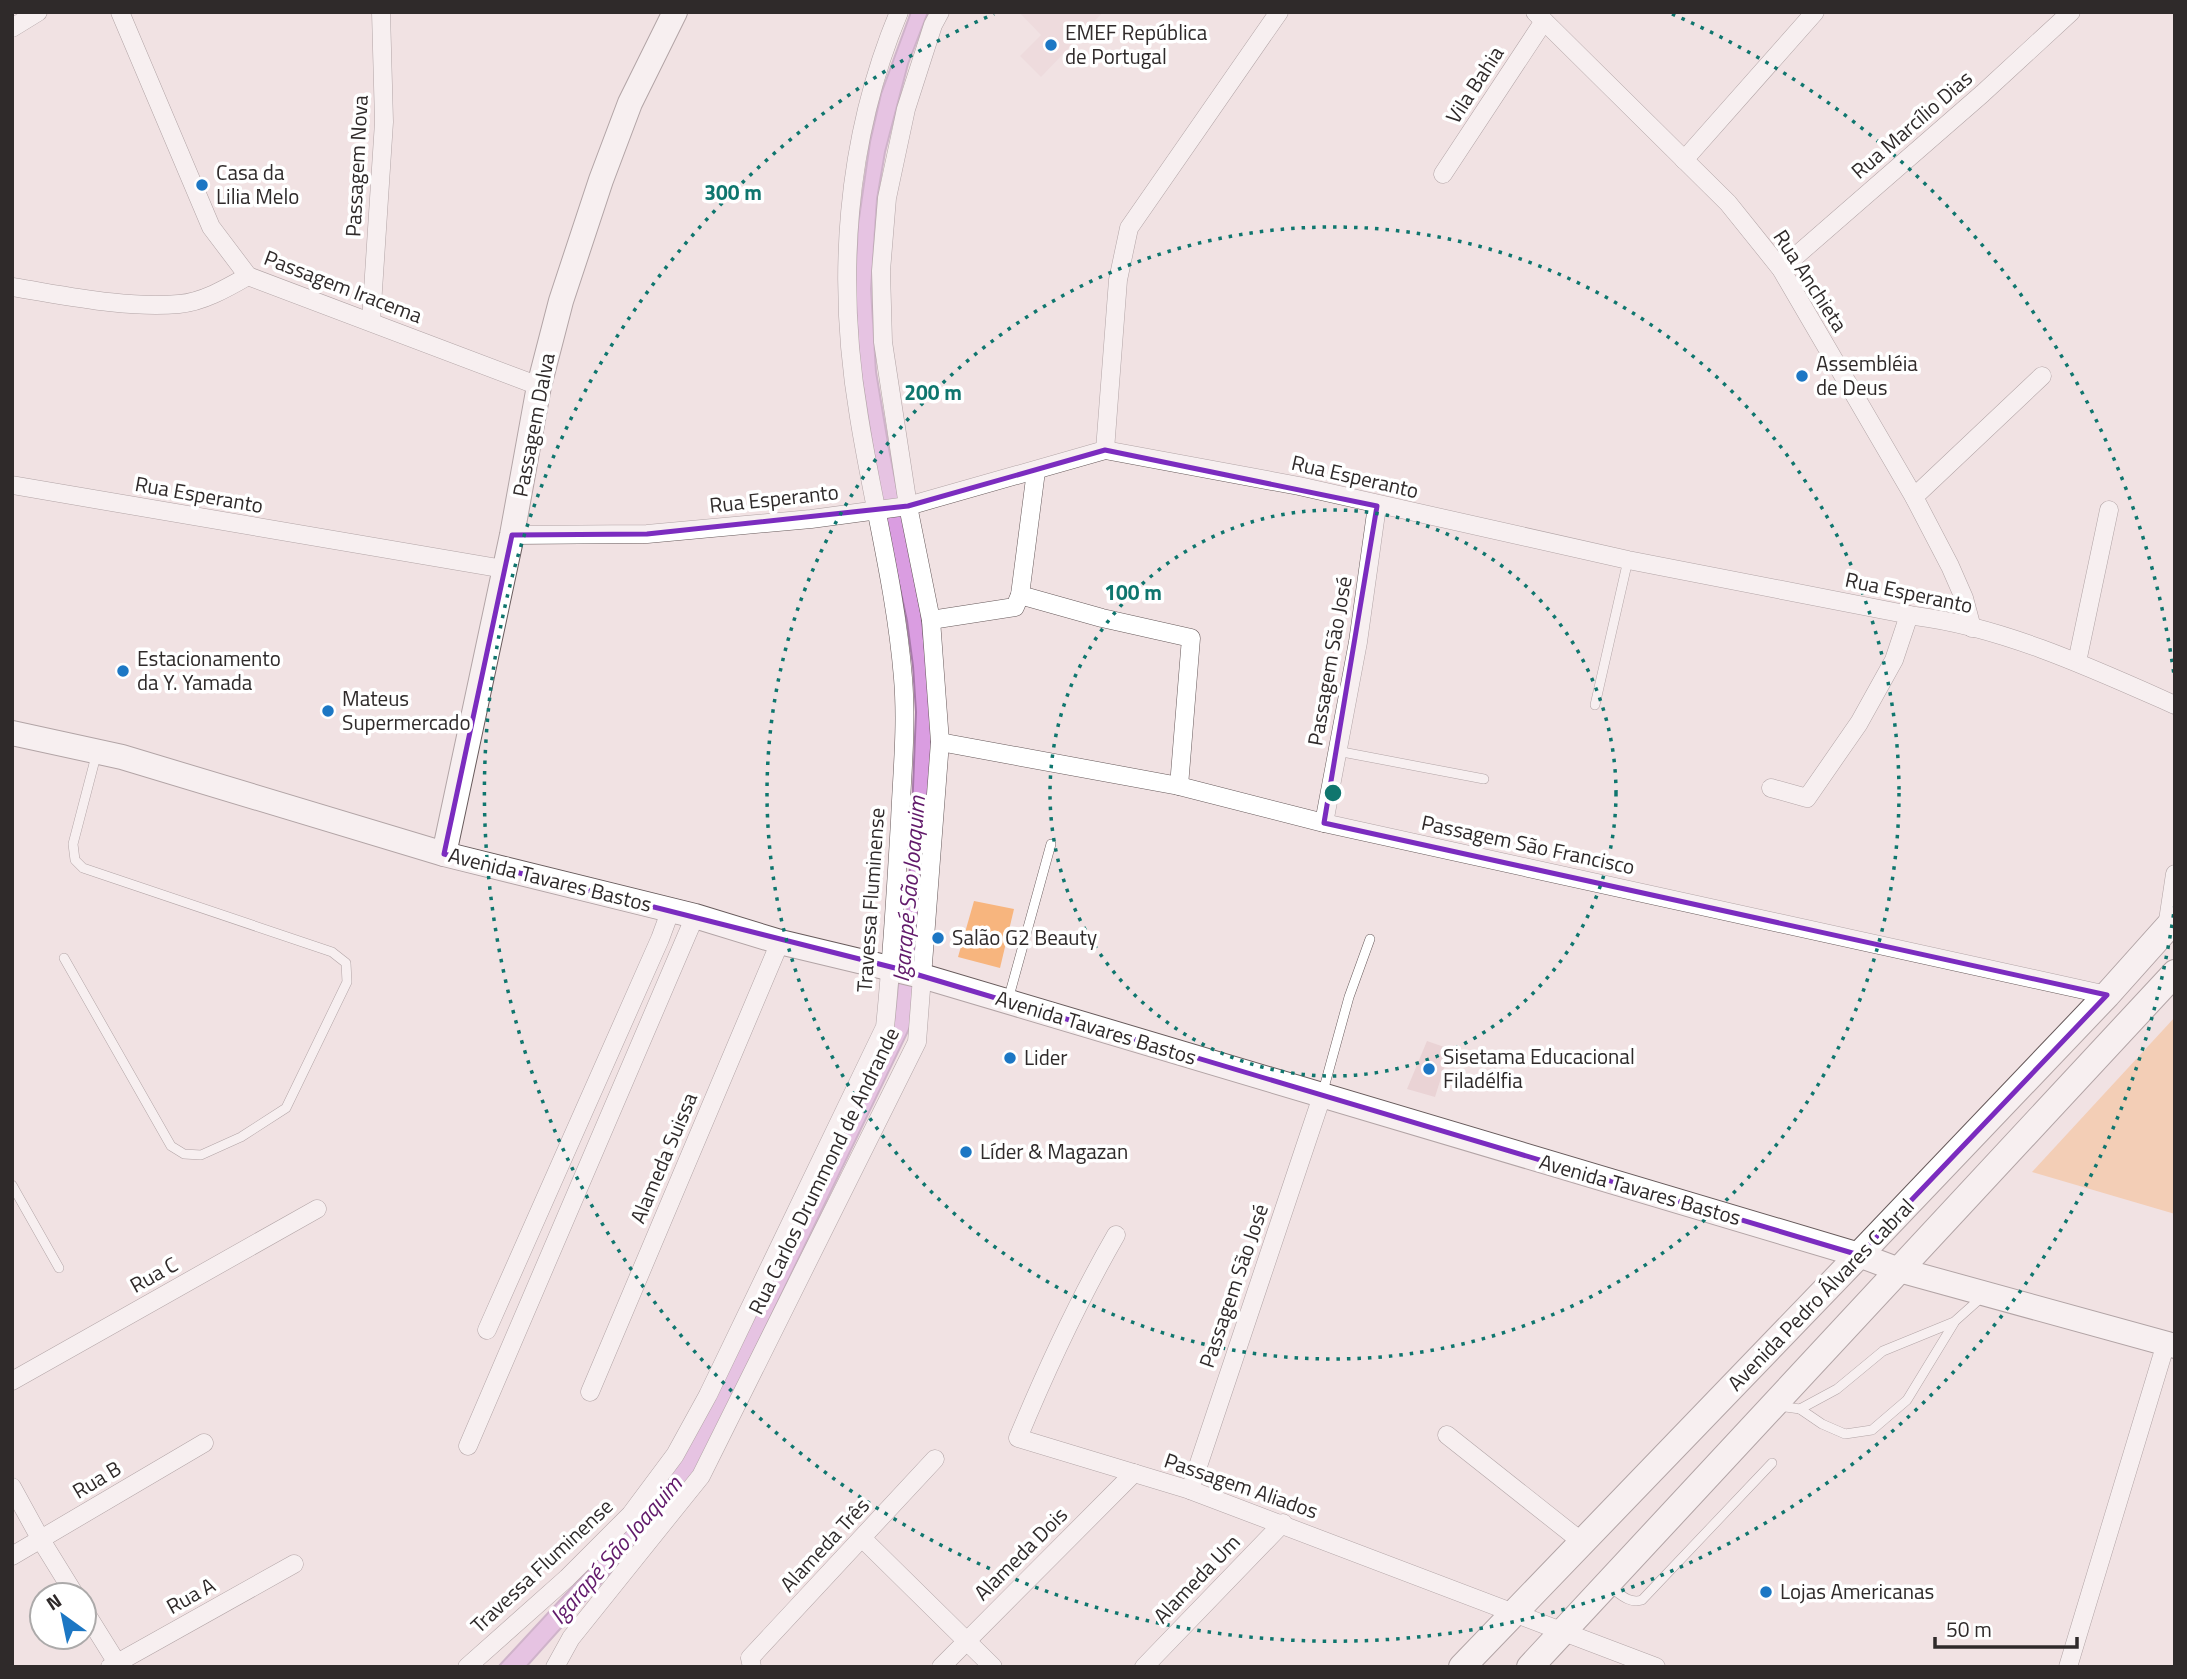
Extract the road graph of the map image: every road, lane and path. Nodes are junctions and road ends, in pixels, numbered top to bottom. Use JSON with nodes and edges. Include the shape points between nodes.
{"nodes":[{"id":1,"x":38,"y":12,"type":"edge"},
{"id":2,"x":120,"y":12,"type":"edge"},
{"id":3,"x":381,"y":12,"type":"edge"},
{"id":4,"x":675,"y":12,"type":"edge"},
{"id":5,"x":899,"y":12,"type":"edge"},
{"id":6,"x":940,"y":12,"type":"edge"},
{"id":7,"x":1279,"y":12,"type":"edge"},
{"id":8,"x":1815,"y":12,"type":"edge"},
{"id":9,"x":2071,"y":12,"type":"edge"},
{"id":10,"x":1540,"y":17,"type":"edge"},
{"id":11,"x":12,"y":28,"type":"edge"},
{"id":12,"x":1684,"y":159,"type":"junction"},
{"id":13,"x":1443,"y":174,"type":"dead end"},
{"id":14,"x":1781,"y":269,"type":"junction"},
{"id":15,"x":248,"y":276,"type":"junction"},
{"id":16,"x":12,"y":287,"type":"edge"},
{"id":17,"x":371,"y":321,"type":"junction"},
{"id":18,"x":2042,"y":376,"type":"dead end"},
{"id":19,"x":539,"y":386,"type":"junction"},
{"id":20,"x":1105,"y":450,"type":"junction"},
{"id":21,"x":1036,"y":471,"type":"junction"},
{"id":22,"x":12,"y":485,"type":"edge"},
{"id":23,"x":1914,"y":497,"type":"junction"},
{"id":24,"x":1377,"y":506,"type":"junction"},
{"id":25,"x":905,"y":507,"type":"junction"},
{"id":26,"x":879,"y":510,"type":"junction"},
{"id":27,"x":2109,"y":510,"type":"dead end"},
{"id":28,"x":512,"y":535,"type":"junction"},
{"id":29,"x":1628,"y":560,"type":"junction"},
{"id":30,"x":504,"y":569,"type":"junction"},
{"id":31,"x":1020,"y":595,"type":"junction"},
{"id":32,"x":1909,"y":615,"type":"junction"},
{"id":33,"x":932,"y":620,"type":"junction"},
{"id":34,"x":1972,"y":628,"type":"junction"},
{"id":35,"x":2077,"y":662,"type":"junction"},
{"id":36,"x":1595,"y":705,"type":"dead end"},
{"id":37,"x":2175,"y":705,"type":"edge"},
{"id":38,"x":12,"y":733,"type":"edge"},
{"id":39,"x":940,"y":742,"type":"junction"},
{"id":40,"x":1337,"y":751,"type":"junction"},
{"id":41,"x":97,"y":752,"type":"junction"},
{"id":42,"x":1484,"y":779,"type":"dead end"},
{"id":43,"x":1179,"y":786,"type":"junction"},
{"id":44,"x":1771,"y":788,"type":"dead end"},
{"id":45,"x":1324,"y":823,"type":"junction"},
{"id":46,"x":1051,"y":844,"type":"dead end"},
{"id":47,"x":444,"y":854,"type":"junction"},
{"id":48,"x":2175,"y":874,"type":"edge"},
{"id":49,"x":671,"y":909,"type":"junction"},
{"id":50,"x":695,"y":916,"type":"junction"},
{"id":51,"x":2171,"y":923,"type":"edge"},
{"id":52,"x":1370,"y":939,"type":"dead end"},
{"id":53,"x":780,"y":942,"type":"junction"},
{"id":54,"x":64,"y":958,"type":"dead end"},
{"id":55,"x":906,"y":971,"type":"junction"},
{"id":56,"x":2173,"y":978,"type":"edge"},
{"id":57,"x":2107,"y":995,"type":"junction"},
{"id":58,"x":1008,"y":1002,"type":"junction"},
{"id":59,"x":1322,"y":1096,"type":"junction"},
{"id":60,"x":12,"y":1185,"type":"edge"},
{"id":61,"x":317,"y":1209,"type":"dead end"},
{"id":62,"x":1116,"y":1235,"type":"dead end"},
{"id":63,"x":1859,"y":1255,"type":"junction"},
{"id":64,"x":59,"y":1268,"type":"dead end"},
{"id":65,"x":1899,"y":1270,"type":"junction"},
{"id":66,"x":1986,"y":1294,"type":"junction"},
{"id":67,"x":1954,"y":1322,"type":"junction"},
{"id":68,"x":487,"y":1330,"type":"dead end"},
{"id":69,"x":2170,"y":1345,"type":"edge"},
{"id":70,"x":12,"y":1381,"type":"edge"},
{"id":71,"x":590,"y":1392,"type":"dead end"},
{"id":72,"x":1773,"y":1405,"type":"junction"},
{"id":73,"x":1800,"y":1409,"type":"junction"},
{"id":74,"x":1447,"y":1435,"type":"dead end"},
{"id":75,"x":204,"y":1443,"type":"dead end"},
{"id":76,"x":468,"y":1446,"type":"dead end"},
{"id":77,"x":935,"y":1459,"type":"dead end"},
{"id":78,"x":1772,"y":1463,"type":"dead end"},
{"id":79,"x":1134,"y":1473,"type":"junction"},
{"id":80,"x":12,"y":1487,"type":"edge"},
{"id":81,"x":1190,"y":1490,"type":"junction"},
{"id":82,"x":1283,"y":1523,"type":"junction"},
{"id":83,"x":863,"y":1539,"type":"junction"},
{"id":84,"x":41,"y":1540,"type":"junction"},
{"id":85,"x":1583,"y":1542,"type":"junction"},
{"id":86,"x":12,"y":1556,"type":"edge"},
{"id":87,"x":294,"y":1564,"type":"dead end"},
{"id":88,"x":66,"y":1581,"type":"edge"},
{"id":89,"x":1605,"y":1584,"type":"junction"},
{"id":90,"x":1514,"y":1611,"type":"junction"},
{"id":91,"x":1562,"y":1630,"type":"junction"},
{"id":92,"x":98,"y":1637,"type":"edge"},
{"id":93,"x":966,"y":1641,"type":"junction"},
{"id":94,"x":113,"y":1665,"type":"edge"},
{"id":95,"x":751,"y":1665,"type":"edge"},
{"id":96,"x":467,"y":1667,"type":"edge"},
{"id":97,"x":555,"y":1667,"type":"edge"},
{"id":98,"x":941,"y":1667,"type":"edge"},
{"id":99,"x":993,"y":1667,"type":"edge"},
{"id":100,"x":1144,"y":1667,"type":"edge"},
{"id":101,"x":1462,"y":1667,"type":"edge"},
{"id":102,"x":1530,"y":1667,"type":"edge"},
{"id":103,"x":1656,"y":1667,"type":"edge"},
{"id":104,"x":2068,"y":1667,"type":"edge"}],
"edges":[{"from":1,"to":11,"type":"street"},
{"from":2,"to":15,"type":"street","name":"Passagem Iracema","via":[[211,227]]},
{"from":3,"to":17,"type":"street","name":"Passagem Nova","via":[[384,122]]},
{"from":4,"to":19,"type":"main road","name":"Passagem Dalva","via":[[630,103],[601,180]]},
{"from":5,"to":26,"type":"street","name":"Travessa Fluminense","via":[[865,119],[848,231],[846,311],[858,417]]},
{"from":6,"to":25,"type":"street","name":"Rua Carlos Drummond de Andrande","via":[[906,109],[887,198],[881,271],[883,342]]},
{"from":7,"to":20,"type":"street","via":[[1129,228],[1118,280]]},
{"from":8,"to":12,"type":"street"},
{"from":9,"to":14,"type":"street","name":"Rua Marcílio Dias"},
{"from":10,"to":12,"type":"street","name":"Rua Anchieta"},
{"from":10,"to":13,"type":"street","name":"Vila Bahia"},
{"from":12,"to":14,"type":"street","name":"Rua Anchieta","via":[[1728,203]]},
{"from":14,"to":23,"type":"street","name":"Rua Anchieta"},
{"from":15,"to":16,"type":"street","via":[[217,293],[180,304]]},
{"from":15,"to":17,"type":"street","name":"Passagem Iracema"},
{"from":17,"to":19,"type":"street","name":"Passagem Iracema"},
{"from":18,"to":23,"type":"street"},
{"from":19,"to":28,"type":"main road","name":"Passagem Dalva"},
{"from":20,"to":21,"type":"street","name":"Rua Esperanto"},
{"from":20,"to":24,"type":"street","name":"Rua Esperanto","via":[[1298,486]]},
{"from":21,"to":25,"type":"street","name":"Rua Esperanto"},
{"from":21,"to":31,"type":"street"},
{"from":22,"to":30,"type":"street","name":"Rua Esperanto"},
{"from":23,"to":34,"type":"street","name":"Rua Anchieta","via":[[1950,566]]},
{"from":24,"to":29,"type":"street","name":"Rua Esperanto"},
{"from":24,"to":40,"type":"street","name":"Passagem São José"},
{"from":25,"to":26,"type":"street","name":"Rua Esperanto"},
{"from":25,"to":33,"type":"street","name":"Rua Carlos Drummond de Andrande"},
{"from":26,"to":28,"type":"street","name":"Rua Esperanto","via":[[647,534]]},
{"from":26,"to":55,"type":"street","name":"Travessa Fluminense","via":[[903,681]]},
{"from":27,"to":35,"type":"street"},
{"from":28,"to":30,"type":"main road","name":"Passagem Dalva"},
{"from":29,"to":32,"type":"street","name":"Rua Esperanto"},
{"from":29,"to":36,"type":"lane"},
{"from":30,"to":47,"type":"main road","name":"Passagem Dalva"},
{"from":31,"to":33,"type":"street","via":[[1015,607]]},
{"from":31,"to":43,"type":"street","via":[[1191,638]]},
{"from":32,"to":34,"type":"street","name":"Rua Esperanto"},
{"from":32,"to":44,"type":"street","via":[[1894,660],[1871,702],[1807,797]]},
{"from":33,"to":39,"type":"street","name":"Rua Carlos Drummond de Andrande"},
{"from":34,"to":35,"type":"street","name":"Rua Esperanto"},
{"from":35,"to":37,"type":"street","name":"Rua Esperanto"},
{"from":38,"to":41,"type":"main road","name":"Avenida Tavares Bastos"},
{"from":39,"to":43,"type":"street","name":"Passagem São Francisco"},
{"from":39,"to":55,"type":"street","name":"Rua Carlos Drummond de Andrande"},
{"from":40,"to":42,"type":"lane"},
{"from":40,"to":45,"type":"street","name":"Passagem São José"},
{"from":41,"to":47,"type":"main road","name":"Avenida Tavares Bastos"},
{"from":41,"to":54,"type":"lane","via":[[73,844],[75,860],[83,868],[332,952],[346,963],[347,982],[286,1108],[241,1137],[201,1155],[184,1154],[171,1146]]},
{"from":43,"to":45,"type":"street","name":"Passagem São Francisco"},
{"from":45,"to":57,"type":"street","name":"Passagem São Francisco"},
{"from":46,"to":58,"type":"lane"},
{"from":47,"to":49,"type":"main road","name":"Avenida Tavares Bastos"},
{"from":48,"to":51,"type":"street"},
{"from":49,"to":50,"type":"main road","name":"Avenida Tavares Bastos"},
{"from":49,"to":68,"type":"street"},
{"from":50,"to":53,"type":"main road","name":"Avenida Tavares Bastos"},
{"from":50,"to":76,"type":"street"},
{"from":51,"to":57,"type":"main road","name":"Avenida Pedro Álvares Cabral"},
{"from":52,"to":59,"type":"lane"},
{"from":53,"to":55,"type":"main road","name":"Avenida Tavares Bastos"},
{"from":53,"to":71,"type":"street","name":"Alameda Suissa"},
{"from":55,"to":58,"type":"main road","name":"Avenida Tavares Bastos"},
{"from":55,"to":96,"type":"street","name":"Travessa Fluminense","via":[[885,1027],[675,1455],[631,1514]]},
{"from":55,"to":97,"type":"street","name":"Rua Carlos Drummond de Andrande","via":[[916,1042],[702,1476],[571,1638]]},
{"from":56,"to":65,"type":"main road","name":"Avenida Pedro Álvares Cabral"},
{"from":57,"to":63,"type":"main road","name":"Avenida Pedro Álvares Cabral"},
{"from":58,"to":59,"type":"main road","name":"Avenida Tavares Bastos"},
{"from":59,"to":63,"type":"main road","name":"Avenida Tavares Bastos"},
{"from":59,"to":81,"type":"street","name":"Passagem São José"},
{"from":60,"to":64,"type":"lane"},
{"from":61,"to":70,"type":"street","name":"Rua C"},
{"from":62,"to":79,"type":"street","name":"Passagem Aliados","via":[[1048,1364],[1018,1438]]},
{"from":63,"to":65,"type":"main road","name":"Avenida Tavares Bastos"},
{"from":63,"to":85,"type":"main road","name":"Avenida Pedro Álvares Cabral"},
{"from":65,"to":66,"type":"main road","name":"Avenida Tavares Bastos"},
{"from":65,"to":72,"type":"main road","name":"Avenida Pedro Álvares Cabral"},
{"from":66,"to":67,"type":"lane"},
{"from":66,"to":69,"type":"main road","name":"Avenida Tavares Bastos"},
{"from":67,"to":73,"type":"lane","via":[[1883,1352],[1837,1389]]},
{"from":67,"to":73,"type":"lane","via":[[1907,1400],[1872,1430],[1845,1434]]},
{"from":69,"to":104,"type":"street"},
{"from":72,"to":73,"type":"lane"},
{"from":72,"to":89,"type":"main road","name":"Avenida Pedro Álvares Cabral"},
{"from":74,"to":85,"type":"street"},
{"from":75,"to":84,"type":"street","name":"Rua B"},
{"from":77,"to":83,"type":"street","name":"Alameda Três"},
{"from":78,"to":89,"type":"lane","via":[[1642,1600],[1629,1600]]},
{"from":79,"to":81,"type":"street","name":"Passagem Aliados"},
{"from":79,"to":93,"type":"street","name":"Alameda Dois"},
{"from":80,"to":84,"type":"street"},
{"from":81,"to":82,"type":"street","name":"Passagem Aliados"},
{"from":82,"to":90,"type":"street","name":"Passagem Aliados"},
{"from":82,"to":100,"type":"street","name":"Alameda Um"},
{"from":83,"to":93,"type":"street"},
{"from":83,"to":95,"type":"street","name":"Alameda Três","via":[[750,1658]]},
{"from":84,"to":86,"type":"street","name":"Rua B"},
{"from":84,"to":88,"type":"street"},
{"from":85,"to":90,"type":"main road","name":"Avenida Pedro Álvares Cabral"},
{"from":87,"to":94,"type":"street","name":"Rua A"},
{"from":89,"to":91,"type":"main road","name":"Avenida Pedro Álvares Cabral"},
{"from":90,"to":91,"type":"street","name":"Passagem Aliados"},
{"from":90,"to":101,"type":"main road","name":"Avenida Pedro Álvares Cabral"},
{"from":91,"to":102,"type":"main road","name":"Avenida Pedro Álvares Cabral"},
{"from":91,"to":103,"type":"street","name":"Passagem Aliados"},
{"from":92,"to":94,"type":"street"},
{"from":93,"to":98,"type":"street","name":"Alameda Dois"},
{"from":93,"to":99,"type":"street"}]}
